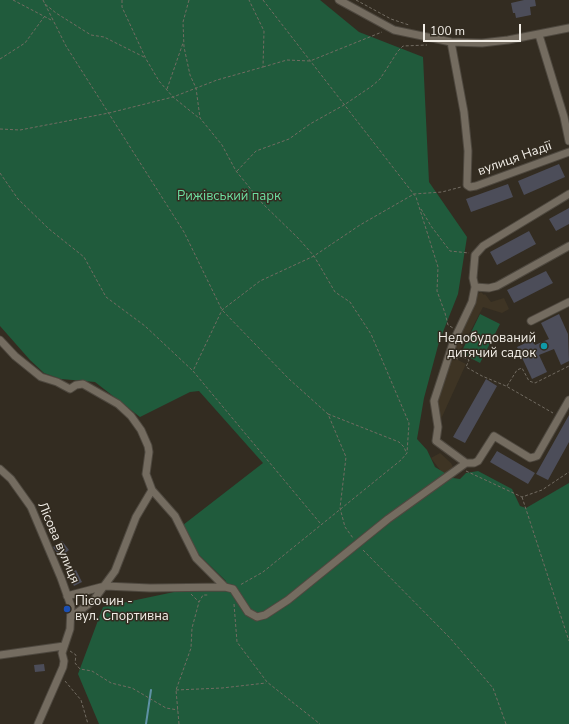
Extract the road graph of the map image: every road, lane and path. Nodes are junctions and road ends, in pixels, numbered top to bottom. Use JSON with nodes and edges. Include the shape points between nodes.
{"nodes":[{"id":1,"x":13,"y":0,"type":"edge"},
{"id":2,"x":43,"y":0,"type":"edge"},
{"id":3,"x":122,"y":0,"type":"edge"},
{"id":4,"x":189,"y":0,"type":"edge"},
{"id":5,"x":249,"y":0,"type":"edge"},
{"id":6,"x":263,"y":0,"type":"edge"},
{"id":7,"x":339,"y":0,"type":"edge"},
{"id":8,"x":356,"y":0,"type":"edge"},
{"id":9,"x":45,"y":4,"type":"junction"},
{"id":10,"x":44,"y":16,"type":"junction"},
{"id":11,"x":54,"y":22,"type":"junction"},
{"id":12,"x":411,"y":26,"type":"dead end"},
{"id":13,"x":569,"y":28,"type":"edge"},
{"id":14,"x":383,"y":32,"type":"dead end"},
{"id":15,"x":539,"y":35,"type":"junction"},
{"id":16,"x":438,"y":40,"type":"junction"},
{"id":17,"x":184,"y":42,"type":"junction"},
{"id":18,"x":451,"y":42,"type":"junction"},
{"id":19,"x":0,"y":59,"type":"edge"},
{"id":20,"x":146,"y":59,"type":"junction"},
{"id":21,"x":310,"y":61,"type":"junction"},
{"id":22,"x":263,"y":67,"type":"junction"},
{"id":23,"x":196,"y":88,"type":"junction"},
{"id":24,"x":167,"y":89,"type":"junction"},
{"id":25,"x":173,"y":97,"type":"junction"},
{"id":26,"x":344,"y":105,"type":"junction"},
{"id":27,"x":109,"y":113,"type":"junction"},
{"id":28,"x":200,"y":118,"type":"junction"},
{"id":29,"x":0,"y":129,"type":"edge"},
{"id":30,"x":569,"y":141,"type":"edge"},
{"id":31,"x":569,"y":152,"type":"edge"},
{"id":32,"x":236,"y":171,"type":"junction"},
{"id":33,"x":0,"y":173,"type":"edge"},
{"id":34,"x":468,"y":186,"type":"junction"},
{"id":35,"x":414,"y":194,"type":"junction"},
{"id":36,"x":569,"y":194,"type":"edge"},
{"id":37,"x":420,"y":207,"type":"junction"},
{"id":38,"x":569,"y":246,"type":"edge"},
{"id":39,"x":475,"y":255,"type":"junction"},
{"id":40,"x":314,"y":256,"type":"junction"},
{"id":41,"x":475,"y":287,"type":"junction"},
{"id":42,"x":569,"y":302,"type":"edge"},
{"id":43,"x":222,"y":310,"type":"junction"},
{"id":44,"x":531,"y":321,"type":"dead end"},
{"id":45,"x":458,"y":332,"type":"junction"},
{"id":46,"x":0,"y":340,"type":"edge"},
{"id":47,"x":458,"y":359,"type":"dead end"},
{"id":48,"x":569,"y":366,"type":"edge"},
{"id":49,"x":193,"y":371,"type":"junction"},
{"id":50,"x":506,"y":386,"type":"junction"},
{"id":51,"x":569,"y":400,"type":"edge"},
{"id":52,"x":328,"y":414,"type":"junction"},
{"id":53,"x":559,"y":417,"type":"junction"},
{"id":54,"x":407,"y":452,"type":"junction"},
{"id":55,"x":466,"y":463,"type":"junction"},
{"id":56,"x":0,"y":468,"type":"edge"},
{"id":57,"x":459,"y":468,"type":"junction"},
{"id":58,"x":569,"y":472,"type":"edge"},
{"id":59,"x":152,"y":490,"type":"junction"},
{"id":60,"x":522,"y":497,"type":"junction"},
{"id":61,"x":340,"y":508,"type":"junction"},
{"id":62,"x":321,"y":524,"type":"junction"},
{"id":63,"x":357,"y":544,"type":"junction"},
{"id":64,"x":104,"y":586,"type":"junction"},
{"id":65,"x":225,"y":587,"type":"junction"},
{"id":66,"x":233,"y":589,"type":"junction"},
{"id":67,"x":209,"y":594,"type":"dead end"},
{"id":68,"x":67,"y":596,"type":"junction"},
{"id":69,"x":234,"y":604,"type":"dead end"},
{"id":70,"x":71,"y":617,"type":"junction"},
{"id":71,"x":569,"y":641,"type":"edge"},
{"id":72,"x":64,"y":646,"type":"junction"},
{"id":73,"x":0,"y":655,"type":"edge"},
{"id":74,"x":60,"y":674,"type":"junction"},
{"id":75,"x":267,"y":682,"type":"junction"},
{"id":76,"x":176,"y":690,"type":"junction"},
{"id":77,"x":178,"y":710,"type":"junction"},
{"id":78,"x":38,"y":724,"type":"edge"},
{"id":79,"x":88,"y":724,"type":"edge"},
{"id":80,"x":179,"y":724,"type":"edge"},
{"id":81,"x":320,"y":724,"type":"edge"},
{"id":82,"x":506,"y":724,"type":"edge"}],
"edges":[{"from":1,"to":10,"type":"path"},
{"from":2,"to":9,"type":"path"},
{"from":3,"to":20,"type":"path","via":[[122,7]]},
{"from":4,"to":17,"type":"path","via":[[183,22]]},
{"from":5,"to":22,"type":"path","via":[[264,31]]},
{"from":6,"to":21,"type":"path"},
{"from":7,"to":16,"type":"street","via":[[394,30]]},
{"from":8,"to":12,"type":"path","via":[[391,19]]},
{"from":9,"to":11,"type":"path"},
{"from":9,"to":20,"type":"path","via":[[91,35],[104,38]]},
{"from":10,"to":11,"type":"path"},
{"from":10,"to":19,"type":"path","via":[[25,43]]},
{"from":11,"to":27,"type":"path","via":[[66,46]]},
{"from":13,"to":15,"type":"street"},
{"from":14,"to":21,"type":"path"},
{"from":15,"to":18,"type":"street","via":[[482,43]]},
{"from":15,"to":30,"type":"street","name":"вулиця Надії"},
{"from":16,"to":18,"type":"street"},
{"from":16,"to":26,"type":"path","via":[[424,46],[403,46],[380,79]]},
{"from":17,"to":23,"type":"path","via":[[190,76]]},
{"from":17,"to":24,"type":"path"},
{"from":18,"to":34,"type":"street","via":[[464,112]]},
{"from":20,"to":24,"type":"path"},
{"from":21,"to":22,"type":"path","via":[[287,60]]},
{"from":21,"to":26,"type":"path"},
{"from":22,"to":23,"type":"path"},
{"from":23,"to":25,"type":"path"},
{"from":23,"to":28,"type":"path"},
{"from":24,"to":25,"type":"path"},
{"from":25,"to":27,"type":"path"},
{"from":25,"to":28,"type":"path"},
{"from":26,"to":32,"type":"path","via":[[289,139],[256,152]]},
{"from":26,"to":35,"type":"path"},
{"from":27,"to":29,"type":"path","via":[[20,130]]},
{"from":27,"to":43,"type":"path","via":[[184,232]]},
{"from":28,"to":32,"type":"path","via":[[222,146]]},
{"from":31,"to":34,"type":"street","name":"вулиця Надії"},
{"from":32,"to":40,"type":"path","via":[[263,204]]},
{"from":33,"to":49,"type":"path","via":[[18,199],[49,229],[84,257],[106,297],[145,326]]},
{"from":34,"to":35,"type":"path","via":[[442,192]]},
{"from":35,"to":37,"type":"path"},
{"from":35,"to":40,"type":"path","via":[[360,225]]},
{"from":36,"to":39,"type":"street","via":[[483,246]]},
{"from":37,"to":39,"type":"path","via":[[450,251]]},
{"from":37,"to":45,"type":"path","via":[[438,267],[436,291],[448,325]]},
{"from":38,"to":41,"type":"street","via":[[497,286]]},
{"from":39,"to":41,"type":"street"},
{"from":40,"to":43,"type":"path","via":[[260,281]]},
{"from":40,"to":54,"type":"path","via":[[335,292],[350,302],[371,334],[409,423]]},
{"from":41,"to":45,"type":"street","via":[[472,302]]},
{"from":42,"to":44,"type":"street"},
{"from":43,"to":49,"type":"path"},
{"from":43,"to":52,"type":"path","via":[[289,379]]},
{"from":45,"to":55,"type":"street","via":[[434,401],[438,427],[436,441]]},
{"from":46,"to":59,"type":"street","via":[[41,377],[70,389],[78,384],[86,385],[118,404],[146,438],[149,452],[146,474]]},
{"from":47,"to":50,"type":"path","via":[[461,356],[469,360],[466,367]]},
{"from":48,"to":50,"type":"path","via":[[533,383],[528,380],[522,368],[517,370]]},
{"from":49,"to":62,"type":"path"},
{"from":50,"to":53,"type":"path"},
{"from":51,"to":53,"type":"street"},
{"from":52,"to":54,"type":"path","via":[[399,442]]},
{"from":52,"to":61,"type":"path","via":[[346,457]]},
{"from":53,"to":55,"type":"street","via":[[537,456],[530,458],[494,436],[478,461]]},
{"from":54,"to":61,"type":"path","via":[[401,460]]},
{"from":55,"to":57,"type":"street"},
{"from":56,"to":68,"type":"street","name":"Лісова вулиця","via":[[31,507]]},
{"from":57,"to":60,"type":"path"},
{"from":57,"to":63,"type":"street"},
{"from":58,"to":60,"type":"path","via":[[542,490]]},
{"from":59,"to":64,"type":"street","via":[[136,517],[115,571]]},
{"from":59,"to":65,"type":"street","via":[[176,516],[196,558]]},
{"from":60,"to":71,"type":"path"},
{"from":61,"to":62,"type":"path"},
{"from":61,"to":63,"type":"path","via":[[345,527]]},
{"from":62,"to":66,"type":"path","via":[[263,572]]},
{"from":63,"to":66,"type":"street","via":[[288,600],[265,615],[257,617],[248,612]]},
{"from":63,"to":82,"type":"path","via":[[450,638],[493,688]]},
{"from":64,"to":65,"type":"street"},
{"from":64,"to":68,"type":"street"},
{"from":64,"to":70,"type":"street","via":[[85,608]]},
{"from":65,"to":66,"type":"street"},
{"from":67,"to":76,"type":"path","via":[[203,596],[199,602],[192,628],[191,648]]},
{"from":68,"to":70,"type":"street","name":"Лісова вулиця","via":[[71,606]]},
{"from":69,"to":75,"type":"path","via":[[237,642]]},
{"from":70,"to":72,"type":"street","name":"Лісова вулиця"},
{"from":72,"to":73,"type":"street"},
{"from":72,"to":74,"type":"street","name":"Лісова вулиця","via":[[64,661]]},
{"from":72,"to":77,"type":"path","via":[[76,655],[75,664],[80,668],[92,671],[112,683],[132,688],[166,708]]},
{"from":74,"to":78,"type":"street","name":"Лісова вулиця"},
{"from":74,"to":79,"type":"path","via":[[81,700]]},
{"from":75,"to":76,"type":"path","via":[[222,688]]},
{"from":75,"to":81,"type":"path"},
{"from":76,"to":77,"type":"path"},
{"from":77,"to":80,"type":"path"}]}
